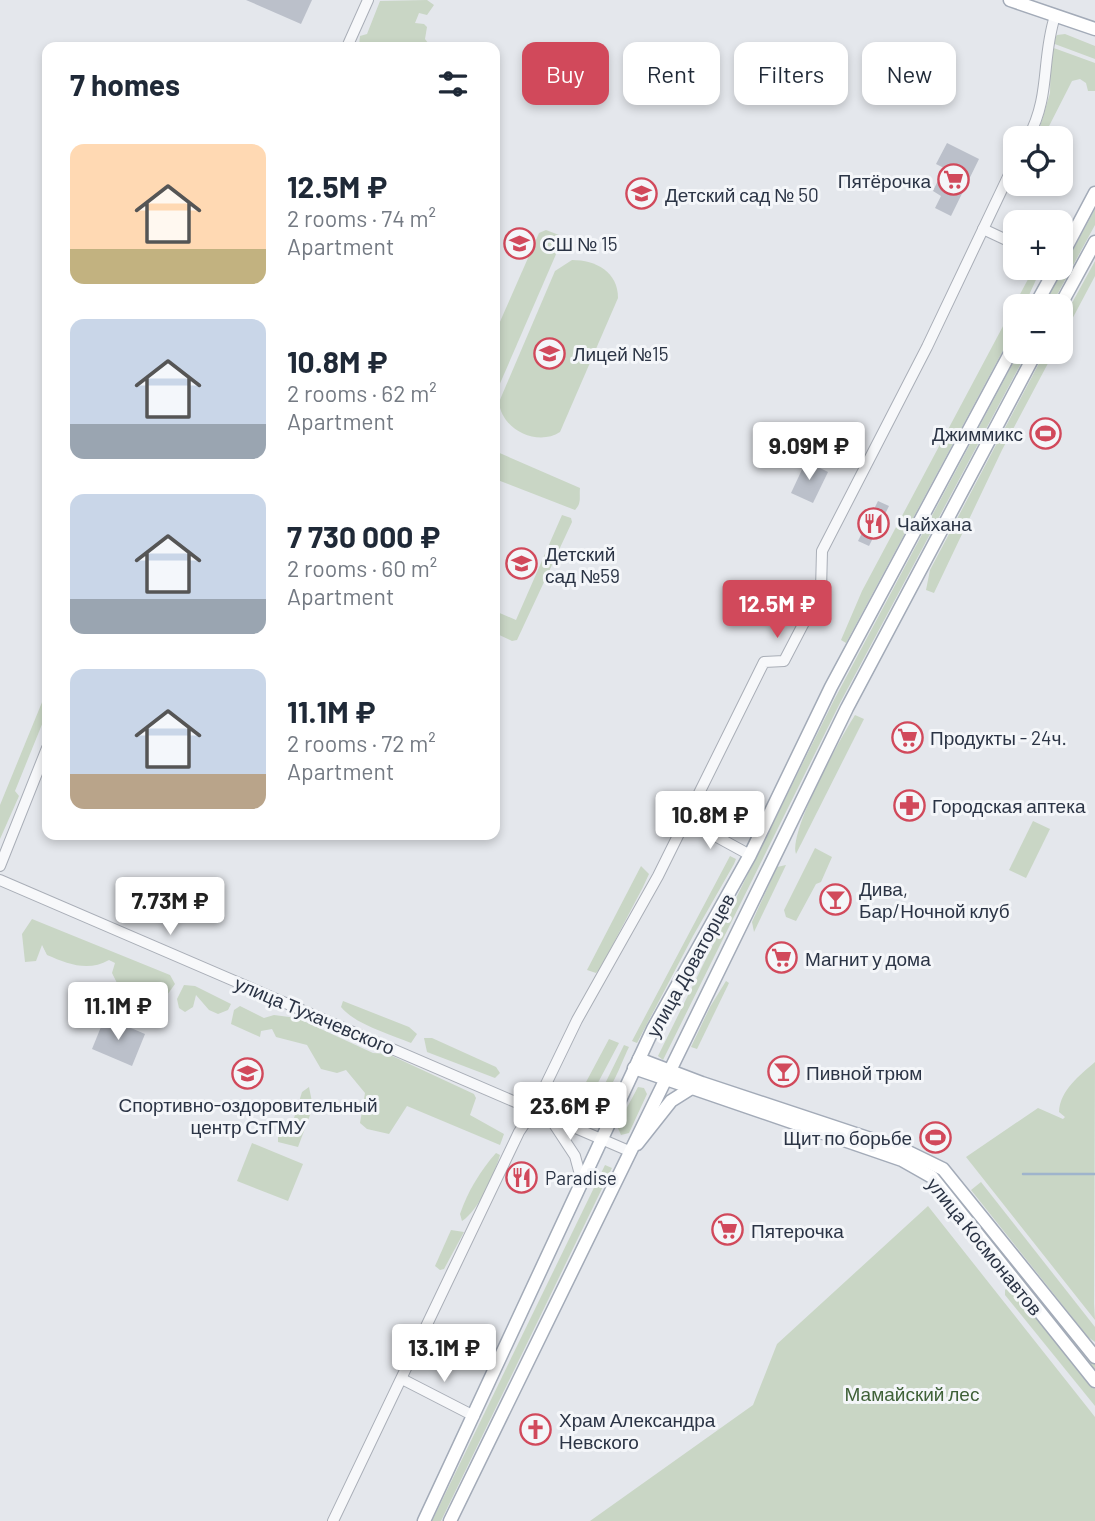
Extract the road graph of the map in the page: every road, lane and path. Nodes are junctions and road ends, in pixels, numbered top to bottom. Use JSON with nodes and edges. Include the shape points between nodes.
{"nodes":[{"id":1,"x":368,"y":0,"type":"edge"},
{"id":2,"x":1010,"y":0,"type":"edge"},
{"id":3,"x":1055,"y":16,"type":"junction"},
{"id":4,"x":1095,"y":32,"type":"edge"},
{"id":5,"x":349,"y":42,"type":"edge"},
{"id":6,"x":1033,"y":126,"type":"edge"},
{"id":7,"x":1003,"y":187,"type":"edge"},
{"id":8,"x":1095,"y":193,"type":"edge"},
{"id":9,"x":983,"y":229,"type":"junction"},
{"id":10,"x":1073,"y":234,"type":"edge"},
{"id":11,"x":1003,"y":238,"type":"edge"},
{"id":12,"x":1095,"y":242,"type":"edge"},
{"id":13,"x":1067,"y":294,"type":"edge"},
{"id":14,"x":1004,"y":364,"type":"edge"},
{"id":15,"x":1030,"y":364,"type":"edge"},
{"id":16,"x":42,"y":761,"type":"edge"},
{"id":17,"x":686,"y":820,"type":"junction"},
{"id":18,"x":750,"y":855,"type":"junction"},
{"id":19,"x":0,"y":866,"type":"edge"},
{"id":20,"x":0,"y":880,"type":"edge"},
{"id":21,"x":679,"y":1048,"type":"junction"},
{"id":22,"x":636,"y":1064,"type":"junction"},
{"id":23,"x":661,"y":1075,"type":"junction"},
{"id":24,"x":693,"y":1085,"type":"junction"},
{"id":25,"x":622,"y":1092,"type":"junction"},
{"id":26,"x":541,"y":1114,"type":"junction"},
{"id":27,"x":601,"y":1140,"type":"junction"},
{"id":28,"x":629,"y":1152,"type":"junction"},
{"id":29,"x":582,"y":1185,"type":"junction"},
{"id":30,"x":1095,"y":1357,"type":"edge"},
{"id":31,"x":402,"y":1379,"type":"junction"},
{"id":32,"x":1095,"y":1381,"type":"edge"},
{"id":33,"x":474,"y":1416,"type":"junction"},
{"id":34,"x":333,"y":1521,"type":"edge"},
{"id":35,"x":424,"y":1521,"type":"edge"},
{"id":36,"x":450,"y":1521,"type":"edge"}],
"edges":[{"from":1,"to":5,"type":"street"},
{"from":2,"to":3,"type":"main road"},
{"from":3,"to":4,"type":"main road"},
{"from":3,"to":6,"type":"street","via":[[1047,42],[1042,106]]},
{"from":7,"to":9,"type":"street"},
{"from":8,"to":10,"type":"main road"},
{"from":9,"to":11,"type":"street"},
{"from":9,"to":17,"type":"street","via":[[822,551],[821,590],[784,661],[764,662]]},
{"from":12,"to":13,"type":"main road"},
{"from":14,"to":18,"type":"main road","name":"улица Доваторцев","via":[[831,687]]},
{"from":15,"to":21,"type":"main road","name":"улица Доваторцев","via":[[847,708]]},
{"from":16,"to":19,"type":"street"},
{"from":17,"to":18,"type":"street"},
{"from":17,"to":26,"type":"street","via":[[577,1020]]},
{"from":18,"to":22,"type":"main road","name":"улица Доваторцев"},
{"from":20,"to":26,"type":"street","name":"улица Тухачевского"},
{"from":21,"to":23,"type":"main road","name":"улица Доваторцев"},
{"from":21,"to":24,"type":"main road"},
{"from":22,"to":23,"type":"main road"},
{"from":22,"to":25,"type":"main road","name":"улица Доваторцев"},
{"from":23,"to":24,"type":"main road"},
{"from":23,"to":28,"type":"main road","name":"улица Доваторцев"},
{"from":24,"to":28,"type":"main road","via":[[671,1101]]},
{"from":24,"to":30,"type":"main road","name":"улица Космонавтов","via":[[904,1150],[943,1169]]},
{"from":24,"to":32,"type":"main road","name":"улица Космонавтов","via":[[902,1160],[932,1177]]},
{"from":25,"to":26,"type":"street","via":[[603,1110],[587,1117]]},
{"from":25,"to":27,"type":"main road","name":"улица Доваторцев"},
{"from":26,"to":27,"type":"street","name":"улица Тухачевского"},
{"from":26,"to":29,"type":"street","via":[[575,1156]]},
{"from":26,"to":31,"type":"street","via":[[531,1114],[519,1132]]},
{"from":27,"to":28,"type":"street","name":"улица Тухачевского"},
{"from":27,"to":29,"type":"main road","name":"улица Доваторцев"},
{"from":28,"to":36,"type":"main road","name":"улица Доваторцев"},
{"from":29,"to":33,"type":"main road","name":"улица Доваторцев"},
{"from":31,"to":33,"type":"street"},
{"from":31,"to":34,"type":"street"},
{"from":33,"to":35,"type":"main road","name":"улица Доваторцев"}]}
